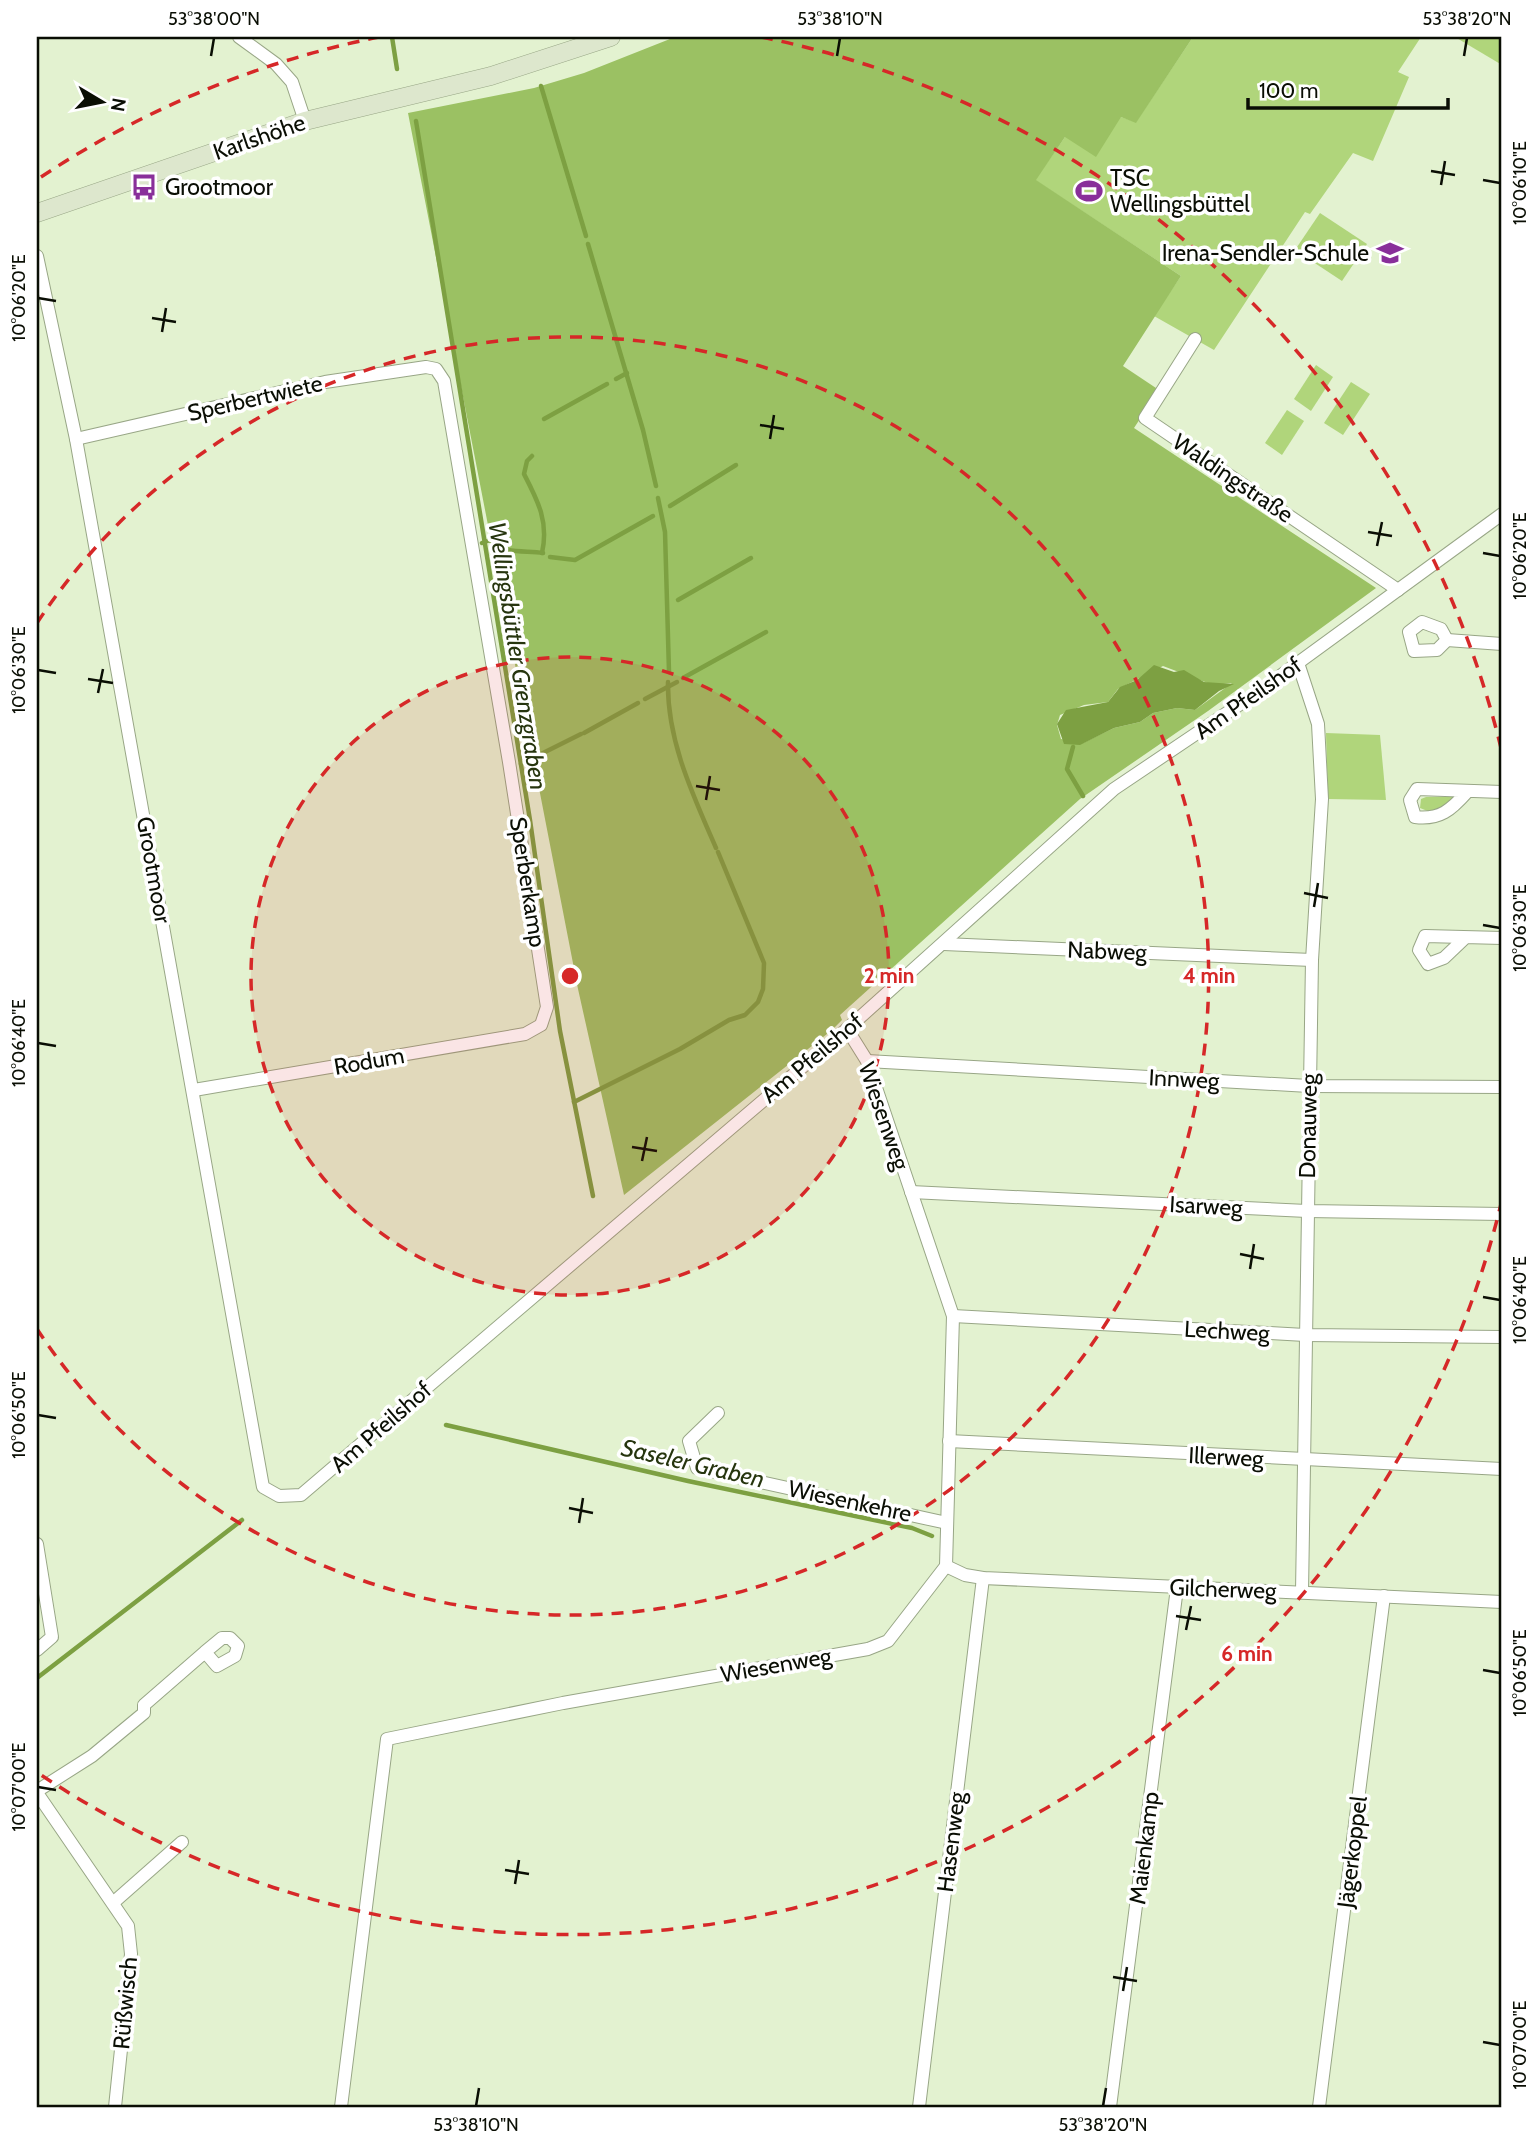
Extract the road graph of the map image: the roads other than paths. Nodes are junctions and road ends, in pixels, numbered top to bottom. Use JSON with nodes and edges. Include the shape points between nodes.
{"nodes":[{"id":1,"x":239,"y":37,"type":"edge"},
{"id":2,"x":611,"y":37,"type":"edge"},
{"id":3,"x":305,"y":121,"type":"junction"},
{"id":4,"x":37,"y":213,"type":"edge"},
{"id":5,"x":37,"y":256,"type":"edge"},
{"id":6,"x":1195,"y":339,"type":"dead end"},
{"id":7,"x":436,"y":369,"type":"joint"},
{"id":8,"x":75,"y":439,"type":"junction"},
{"id":9,"x":1502,"y":514,"type":"edge"},
{"id":10,"x":1398,"y":590,"type":"junction"},
{"id":11,"x":1447,"y":640,"type":"dead end"},
{"id":12,"x":1502,"y":644,"type":"edge"},
{"id":13,"x":1298,"y":663,"type":"junction"},
{"id":14,"x":1467,"y":792,"type":"dead end"},
{"id":15,"x":1502,"y":792,"type":"edge"},
{"id":16,"x":1465,"y":937,"type":"dead end"},
{"id":17,"x":1502,"y":938,"type":"edge"},
{"id":18,"x":944,"y":944,"type":"junction"},
{"id":19,"x":1312,"y":960,"type":"junction"},
{"id":20,"x":541,"y":1025,"type":"joint"},
{"id":21,"x":847,"y":1029,"type":"junction"},
{"id":22,"x":867,"y":1061,"type":"junction"},
{"id":23,"x":1309,"y":1086,"type":"junction"},
{"id":24,"x":1502,"y":1087,"type":"edge"},
{"id":25,"x":194,"y":1090,"type":"junction"},
{"id":26,"x":911,"y":1192,"type":"junction"},
{"id":27,"x":1307,"y":1210,"type":"junction"},
{"id":28,"x":1502,"y":1214,"type":"edge"},
{"id":29,"x":953,"y":1316,"type":"junction"},
{"id":30,"x":1305,"y":1335,"type":"junction"},
{"id":31,"x":1502,"y":1337,"type":"edge"},
{"id":32,"x":718,"y":1413,"type":"dead end"},
{"id":33,"x":949,"y":1441,"type":"junction"},
{"id":34,"x":1303,"y":1461,"type":"junction"},
{"id":35,"x":1502,"y":1469,"type":"edge"},
{"id":36,"x":263,"y":1487,"type":"joint"},
{"id":37,"x":947,"y":1523,"type":"junction"},
{"id":38,"x":37,"y":1544,"type":"edge"},
{"id":39,"x":946,"y":1566,"type":"junction"},
{"id":40,"x":983,"y":1578,"type":"junction"},
{"id":41,"x":1177,"y":1588,"type":"junction"},
{"id":42,"x":1302,"y":1592,"type":"junction"},
{"id":43,"x":1384,"y":1596,"type":"junction"},
{"id":44,"x":1502,"y":1602,"type":"edge"},
{"id":45,"x":37,"y":1650,"type":"edge"},
{"id":46,"x":205,"y":1653,"type":"dead end"},
{"id":47,"x":37,"y":1792,"type":"edge"},
{"id":48,"x":182,"y":1842,"type":"dead end"},
{"id":49,"x":114,"y":1902,"type":"junction"},
{"id":50,"x":115,"y":2107,"type":"edge"},
{"id":51,"x":341,"y":2107,"type":"edge"},
{"id":52,"x":919,"y":2107,"type":"edge"},
{"id":53,"x":1110,"y":2107,"type":"edge"},
{"id":54,"x":1319,"y":2107,"type":"edge"}],
"edges":[{"from":1,"to":3,"type":"street","via":[[292,82]]},
{"from":2,"to":3,"type":"main road","name":"Karlshöhe","via":[[502,73]]},
{"from":3,"to":4,"type":"main road","name":"Karlshöhe"},
{"from":5,"to":8,"type":"street","name":"Grootmoor"},
{"from":6,"to":10,"type":"street","name":"Waldingstraße","via":[[1144,418]]},
{"from":7,"to":8,"type":"street","name":"Sperbertwiete","via":[[325,382]]},
{"from":7,"to":20,"type":"street","name":"Sperberkamp","via":[[444,381],[509,762],[547,1007]]},
{"from":8,"to":25,"type":"street","name":"Grootmoor"},
{"from":9,"to":10,"type":"street","name":"Am Pfeilshof"},
{"from":10,"to":13,"type":"street","name":"Am Pfeilshof"},
{"from":11,"to":12,"type":"street"},
{"from":13,"to":18,"type":"street","name":"Am Pfeilshof","via":[[1114,789]]},
{"from":13,"to":19,"type":"street","name":"Donauweg","via":[[1318,724],[1322,799]]},
{"from":14,"to":15,"type":"street"},
{"from":16,"to":17,"type":"street"},
{"from":18,"to":19,"type":"street","name":"Nabweg"},
{"from":18,"to":21,"type":"street","name":"Am Pfeilshof"},
{"from":19,"to":23,"type":"street","name":"Donauweg"},
{"from":20,"to":25,"type":"street","name":"Rodum","via":[[525,1034]]},
{"from":21,"to":22,"type":"street","name":"Wiesenweg"},
{"from":21,"to":36,"type":"street","name":"Am Pfeilshof","via":[[301,1495],[279,1496]]},
{"from":22,"to":23,"type":"street","name":"Innweg"},
{"from":22,"to":26,"type":"street","name":"Wiesenweg"},
{"from":23,"to":24,"type":"street","name":"Innweg"},
{"from":23,"to":27,"type":"street","name":"Donauweg"},
{"from":25,"to":36,"type":"street","name":"Grootmoor"},
{"from":26,"to":27,"type":"street","name":"Isarweg"},
{"from":26,"to":29,"type":"street","name":"Wiesenweg"},
{"from":27,"to":28,"type":"street","name":"Isarweg"},
{"from":27,"to":30,"type":"street","name":"Donauweg"},
{"from":29,"to":30,"type":"street","name":"Lechweg"},
{"from":29,"to":33,"type":"street","name":"Wiesenweg"},
{"from":30,"to":31,"type":"street","name":"Lechweg"},
{"from":30,"to":34,"type":"street","name":"Donauweg"},
{"from":32,"to":37,"type":"street","name":"Wiesenkehre","via":[[689,1441],[697,1468]]},
{"from":33,"to":34,"type":"street","name":"Illerweg"},
{"from":33,"to":37,"type":"street","name":"Wiesenweg"},
{"from":34,"to":35,"type":"street","name":"Illerweg"},
{"from":34,"to":42,"type":"street","name":"Donauweg"},
{"from":37,"to":39,"type":"street","name":"Wiesenweg"},
{"from":38,"to":45,"type":"street","via":[[52,1637]]},
{"from":39,"to":40,"type":"street","name":"Gilcherweg"},
{"from":39,"to":51,"type":"street","name":"Wiesenweg","via":[[888,1641],[868,1649],[387,1738]]},
{"from":40,"to":41,"type":"street","name":"Gilcherweg"},
{"from":40,"to":52,"type":"street","name":"Hasenweg"},
{"from":41,"to":42,"type":"street","name":"Gilcherweg"},
{"from":41,"to":53,"type":"street","name":"Maienkamp"},
{"from":42,"to":43,"type":"street","name":"Gilcherweg"},
{"from":43,"to":44,"type":"street","name":"Gilcherweg"},
{"from":43,"to":54,"type":"street","name":"Jägerkoppel"},
{"from":46,"to":47,"type":"street","via":[[144,1704],[144,1713]]},
{"from":47,"to":49,"type":"street","name":"Rüßwisch"},
{"from":48,"to":49,"type":"street"},
{"from":49,"to":50,"type":"street","name":"Rüßwisch","via":[[128,1926],[131,1954]]}]}
